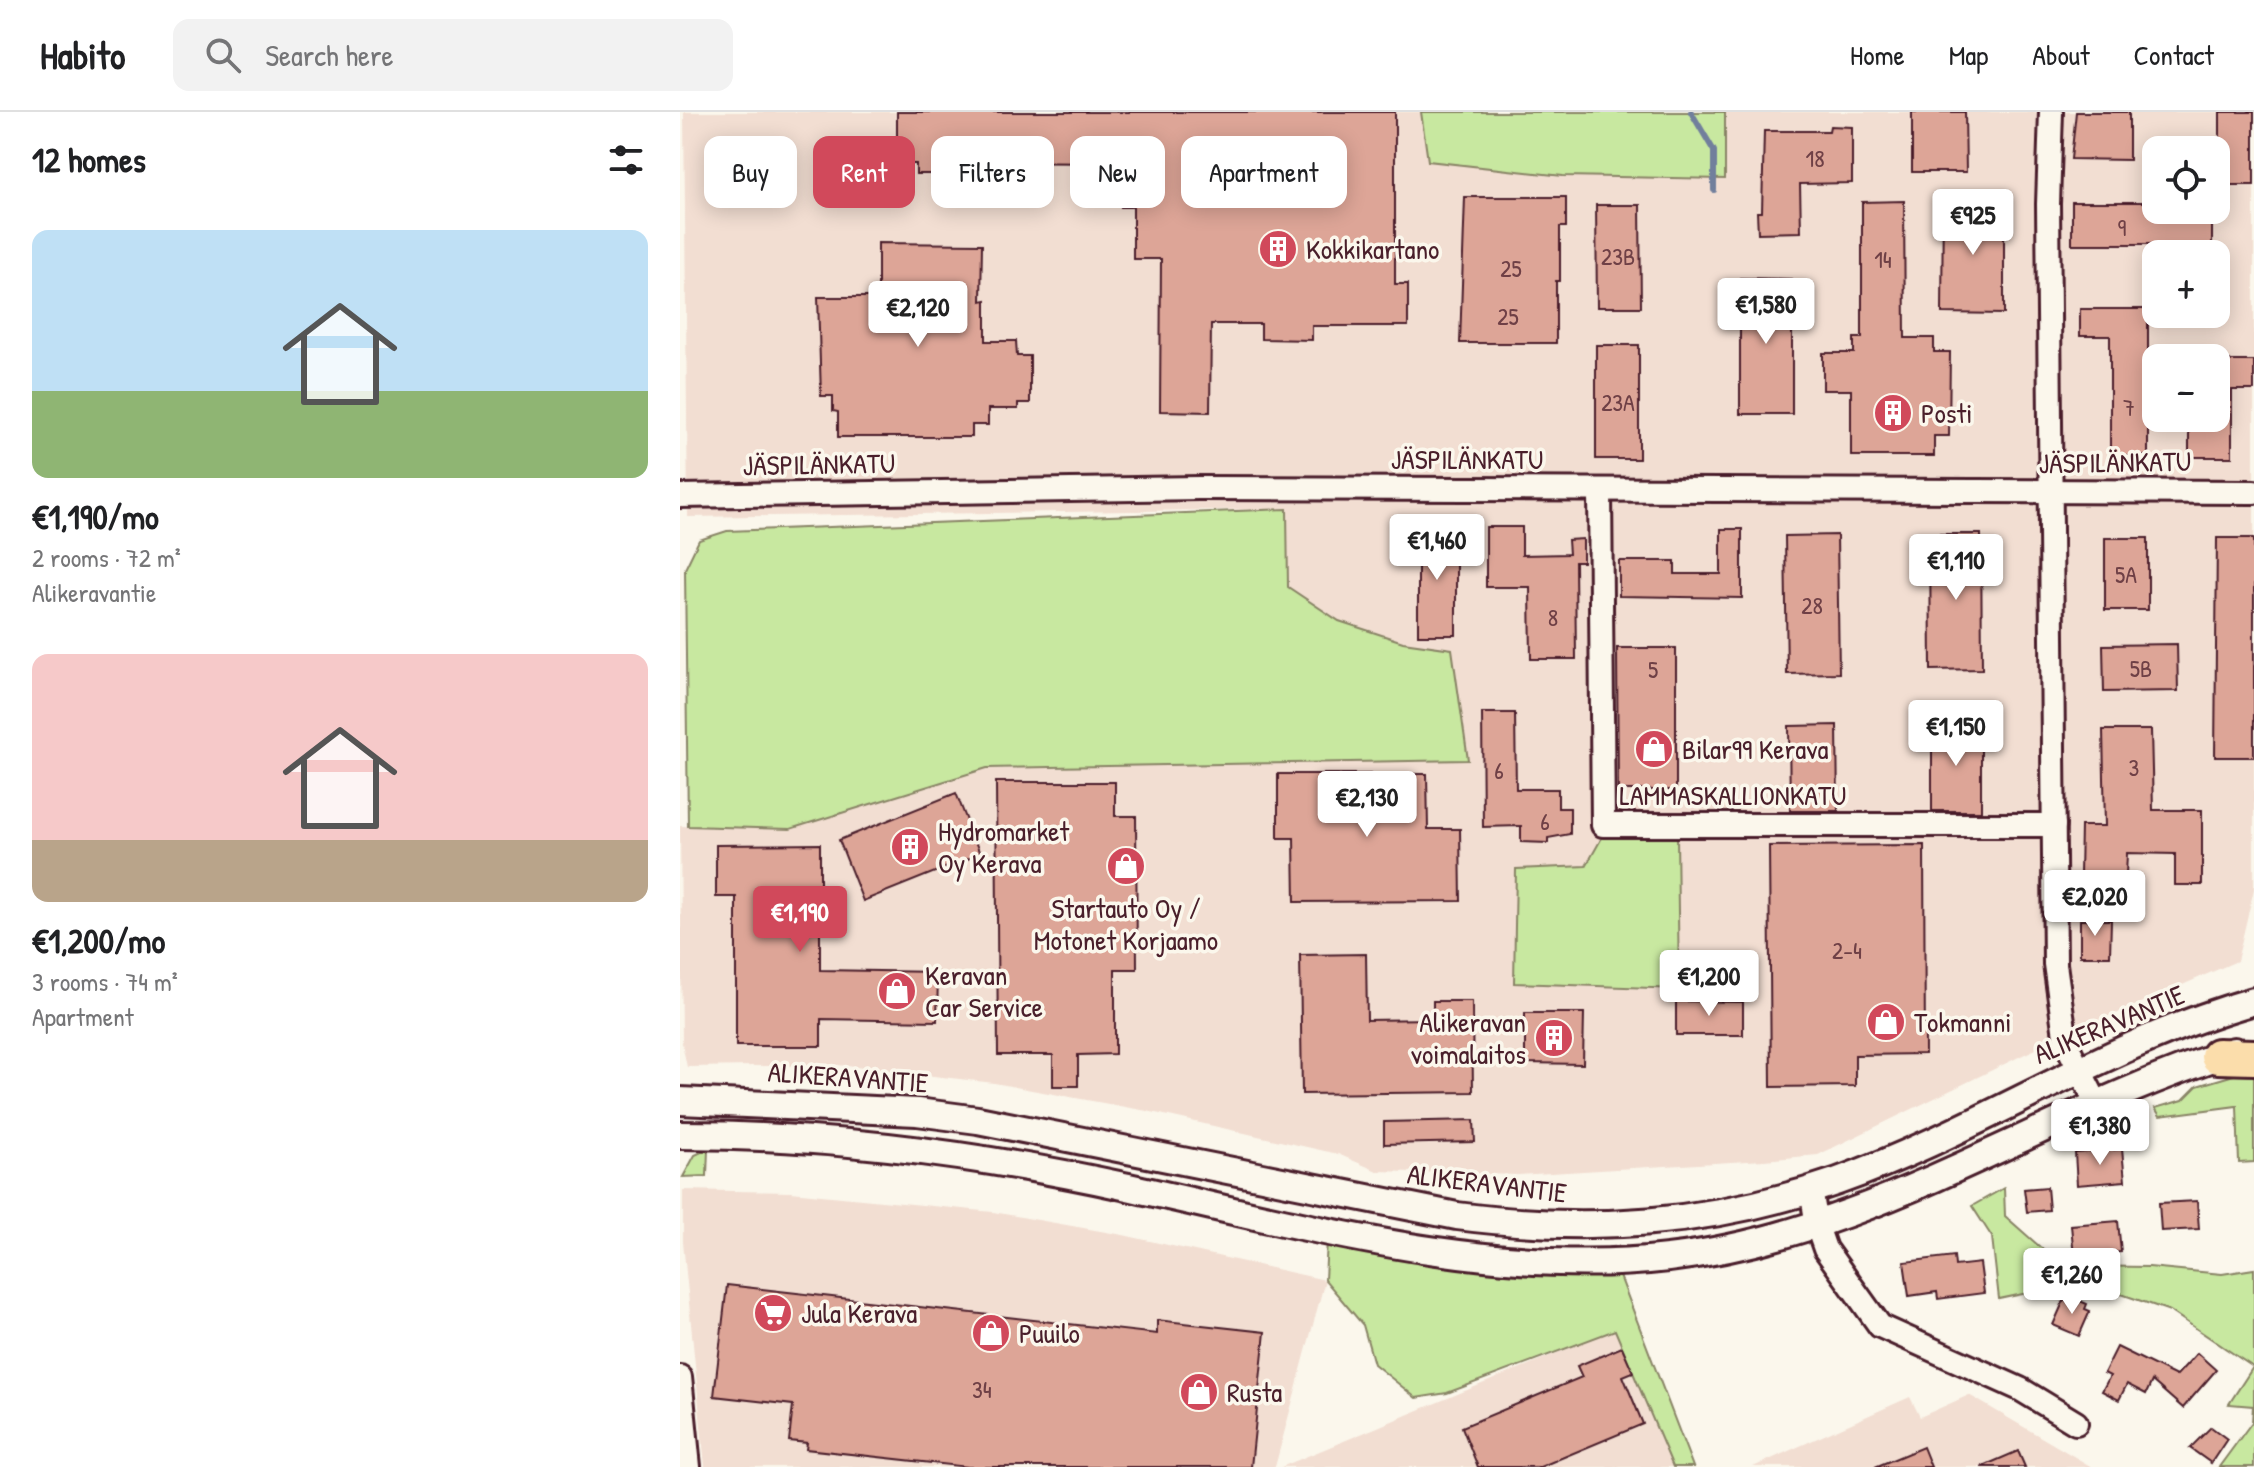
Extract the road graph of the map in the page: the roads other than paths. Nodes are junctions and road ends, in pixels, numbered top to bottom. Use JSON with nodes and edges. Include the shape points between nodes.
{"nodes":[{"id":1,"x":2051,"y":112,"type":"edge"},
{"id":2,"x":1600,"y":490,"type":"junction"},
{"id":3,"x":2254,"y":492,"type":"edge"},
{"id":4,"x":2053,"y":493,"type":"junction"},
{"id":5,"x":680,"y":496,"type":"edge"},
{"id":6,"x":2054,"y":825,"type":"junction"},
{"id":7,"x":2254,"y":1001,"type":"edge"},
{"id":8,"x":2254,"y":1045,"type":"edge"},
{"id":9,"x":2218,"y":1056,"type":"junction"},
{"id":10,"x":2254,"y":1057,"type":"edge"},
{"id":11,"x":2080,"y":1072,"type":"junction"},
{"id":12,"x":680,"y":1101,"type":"edge"},
{"id":13,"x":2096,"y":1102,"type":"junction"},
{"id":14,"x":680,"y":1135,"type":"edge"},
{"id":15,"x":1811,"y":1189,"type":"junction"},
{"id":16,"x":1817,"y":1226,"type":"junction"},
{"id":17,"x":680,"y":1377,"type":"edge"},
{"id":18,"x":2076,"y":1423,"type":"dead end"},
{"id":19,"x":689,"y":1467,"type":"edge"}],
"edges":[{"from":1,"to":4,"type":"street"},
{"from":2,"to":4,"type":"street","name":"JÄSPILÄNKATU"},
{"from":2,"to":5,"type":"street","name":"JÄSPILÄNKATU","via":[[1199,488]]},
{"from":2,"to":6,"type":"street","name":"LAMMASKALLIONKATU","via":[[1603,825]]},
{"from":3,"to":4,"type":"street","name":"JÄSPILÄNKATU"},
{"from":4,"to":6,"type":"street"},
{"from":6,"to":11,"type":"street","via":[[2055,964],[2066,1043]]},
{"from":7,"to":11,"type":"street","name":"ALIKERAVANTIE","via":[[2184,1024]]},
{"from":8,"to":9,"type":"street"},
{"from":9,"to":10,"type":"main road"},
{"from":9,"to":13,"type":"street"},
{"from":11,"to":13,"type":"street"},
{"from":11,"to":15,"type":"street","name":"ALIKERAVANTIE"},
{"from":12,"to":15,"type":"street","name":"ALIKERAVANTIE","via":[[917,1112],[978,1120],[1370,1200],[1518,1224],[1624,1226],[1754,1205]]},
{"from":13,"to":16,"type":"street","via":[[1872,1206]]},
{"from":14,"to":16,"type":"street","via":[[836,1142],[975,1157],[1478,1257],[1597,1264],[1671,1258]]},
{"from":15,"to":16,"type":"street"},
{"from":16,"to":18,"type":"street","via":[[1825,1249],[1880,1326],[2020,1389]]},
{"from":17,"to":19,"type":"street"}]}
